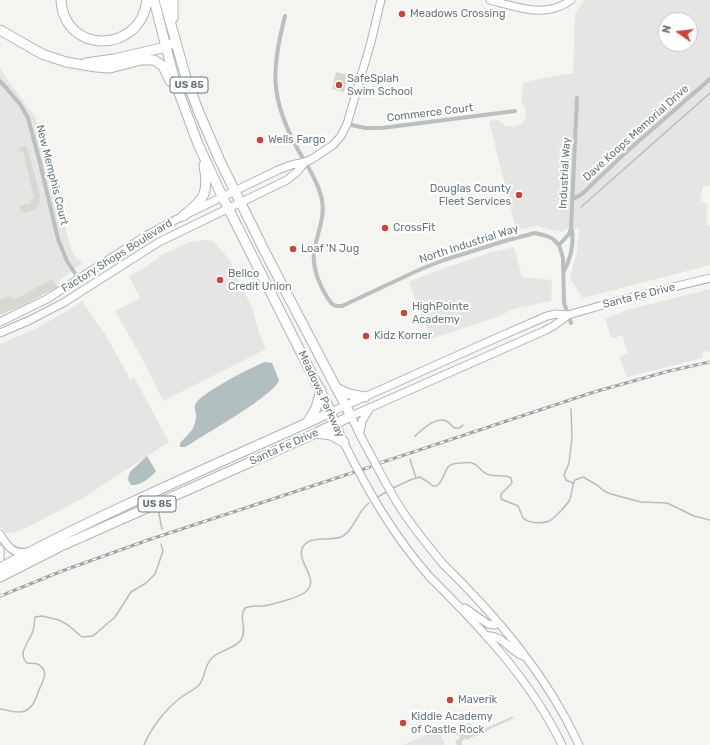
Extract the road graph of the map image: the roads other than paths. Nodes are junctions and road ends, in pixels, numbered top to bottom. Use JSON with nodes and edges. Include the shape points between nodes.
{"nodes":[{"id":1,"x":61,"y":0,"type":"edge"},
{"id":2,"x":147,"y":0,"type":"edge"},
{"id":3,"x":154,"y":0,"type":"edge"},
{"id":4,"x":164,"y":0,"type":"edge"},
{"id":5,"x":173,"y":0,"type":"edge"},
{"id":6,"x":381,"y":0,"type":"edge"},
{"id":7,"x":490,"y":0,"type":"edge"},
{"id":8,"x":571,"y":0,"type":"edge"},
{"id":9,"x":285,"y":16,"type":"dead end"},
{"id":10,"x":0,"y":30,"type":"edge"},
{"id":11,"x":173,"y":30,"type":"junction"},
{"id":12,"x":166,"y":47,"type":"junction"},
{"id":13,"x":78,"y":64,"type":"junction"},
{"id":14,"x":710,"y":79,"type":"edge"},
{"id":15,"x":0,"y":81,"type":"edge"},
{"id":16,"x":180,"y":95,"type":"junction"},
{"id":17,"x":577,"y":98,"type":"dead end"},
{"id":18,"x":515,"y":111,"type":"dead end"},
{"id":19,"x":347,"y":124,"type":"junction"},
{"id":20,"x":201,"y":150,"type":"junction"},
{"id":21,"x":305,"y":162,"type":"junction"},
{"id":22,"x":234,"y":190,"type":"junction"},
{"id":23,"x":222,"y":196,"type":"junction"},
{"id":24,"x":573,"y":199,"type":"junction"},
{"id":25,"x":240,"y":203,"type":"junction"},
{"id":26,"x":228,"y":208,"type":"junction"},
{"id":27,"x":183,"y":216,"type":"junction"},
{"id":28,"x":571,"y":229,"type":"junction"},
{"id":29,"x":559,"y":245,"type":"junction"},
{"id":30,"x":563,"y":273,"type":"junction"},
{"id":31,"x":78,"y":278,"type":"junction"},
{"id":32,"x":710,"y":278,"type":"edge"},
{"id":33,"x":568,"y":315,"type":"junction"},
{"id":34,"x":0,"y":322,"type":"edge"},
{"id":35,"x":571,"y":323,"type":"dead end"},
{"id":36,"x":0,"y":333,"type":"edge"},
{"id":37,"x":336,"y":388,"type":"junction"},
{"id":38,"x":320,"y":390,"type":"junction"},
{"id":39,"x":365,"y":397,"type":"junction"},
{"id":40,"x":346,"y":406,"type":"junction"},
{"id":41,"x":370,"y":408,"type":"junction"},
{"id":42,"x":331,"y":412,"type":"junction"},
{"id":43,"x":351,"y":416,"type":"junction"},
{"id":44,"x":336,"y":422,"type":"junction"},
{"id":45,"x":306,"y":424,"type":"junction"},
{"id":46,"x":316,"y":433,"type":"junction"},
{"id":47,"x":360,"y":435,"type":"junction"},
{"id":48,"x":344,"y":443,"type":"junction"},
{"id":49,"x":0,"y":534,"type":"edge"},
{"id":50,"x":0,"y":549,"type":"edge"},
{"id":51,"x":38,"y":549,"type":"junction"},
{"id":52,"x":0,"y":558,"type":"edge"},
{"id":53,"x":0,"y":568,"type":"edge"},
{"id":54,"x":0,"y":577,"type":"edge"},
{"id":55,"x":459,"y":607,"type":"junction"},
{"id":56,"x":498,"y":623,"type":"junction"},
{"id":57,"x":486,"y":636,"type":"junction"},
{"id":58,"x":527,"y":658,"type":"junction"},
{"id":59,"x":562,"y":745,"type":"edge"},
{"id":60,"x":579,"y":745,"type":"edge"}],
"edges":[{"from":1,"to":2,"type":"highway","via":[[62,10],[71,27],[89,39],[102,41],[116,40],[134,29]]},
{"from":3,"to":12,"type":"highway","name":"Meadows Parkway","number":"US 85"},
{"from":4,"to":11,"type":"highway","name":"Meadows Parkway"},
{"from":5,"to":11,"type":"highway","number":"US 85"},
{"from":6,"to":19,"type":"main road"},
{"from":7,"to":8,"type":"main road","via":[[542,11]]},
{"from":9,"to":21,"type":"street","via":[[276,57],[276,91],[284,121]]},
{"from":10,"to":13,"type":"highway","via":[[42,54],[59,61]]},
{"from":11,"to":12,"type":"highway","via":[[172,42]]},
{"from":11,"to":22,"type":"highway","name":"Meadows Parkway","number":"US 85","via":[[198,110]]},
{"from":12,"to":13,"type":"highway"},
{"from":12,"to":16,"type":"highway","name":"Meadows Parkway","number":"US 85"},
{"from":13,"to":16,"type":"highway","via":[[110,68],[145,59],[154,60],[163,66],[171,85]]},
{"from":14,"to":24,"type":"street","name":"Dave Koops Memorial Drive","via":[[582,194]]},
{"from":15,"to":31,"type":"street","name":"New Memphis Court","via":[[20,104],[28,118],[58,238],[67,261]]},
{"from":16,"to":20,"type":"highway","name":"Meadows Parkway","number":"US 85"},
{"from":17,"to":24,"type":"street","name":"Industrial Way"},
{"from":18,"to":19,"type":"street","name":"Commerce Court","via":[[377,128]]},
{"from":19,"to":21,"type":"main road","via":[[333,145]]},
{"from":20,"to":23,"type":"highway","name":"Meadows Parkway","number":"US 85"},
{"from":20,"to":27,"type":"highway","via":[[206,175],[205,190],[200,203]]},
{"from":21,"to":22,"type":"main road","name":"Factory Shops Boulevard","via":[[291,165]]},
{"from":21,"to":25,"type":"main road","name":"Factory Shops Boulevard","via":[[287,180]]},
{"from":21,"to":29,"type":"street","name":"North Industrial Way","via":[[318,186],[323,207],[314,251],[314,265],[330,301],[336,306],[347,304],[444,260],[528,234],[547,236]]},
{"from":22,"to":23,"type":"main road","name":"Factory Shops Boulevard"},
{"from":22,"to":25,"type":"highway","name":"Meadows Parkway","number":"US 85"},
{"from":23,"to":26,"type":"highway","name":"Meadows Parkway","number":"US 85"},
{"from":23,"to":27,"type":"main road","name":"Factory Shops Boulevard"},
{"from":24,"to":28,"type":"street","name":"Industrial Way"},
{"from":25,"to":26,"type":"main road","name":"Factory Shops Boulevard"},
{"from":25,"to":37,"type":"highway","name":"Meadows Parkway","number":"US 85"},
{"from":26,"to":36,"type":"main road","name":"Factory Shops Boulevard","via":[[159,242],[62,303]]},
{"from":26,"to":38,"type":"highway","name":"Meadows Parkway","number":"US 85"},
{"from":27,"to":31,"type":"main road","name":"Factory Shops Boulevard"},
{"from":28,"to":29,"type":"street"},
{"from":28,"to":30,"type":"street","via":[[571,253]]},
{"from":29,"to":30,"type":"street"},
{"from":30,"to":33,"type":"street","via":[[564,303]]},
{"from":31,"to":34,"type":"main road","name":"Factory Shops Boulevard","via":[[47,299]]},
{"from":32,"to":33,"type":"main road","name":"Santa Fe Drive"},
{"from":33,"to":35,"type":"street"},
{"from":33,"to":39,"type":"main road","name":"Santa Fe Drive","via":[[552,315],[534,322]]},
{"from":33,"to":41,"type":"main road","name":"Santa Fe Drive","via":[[544,331]]},
{"from":37,"to":39,"type":"highway"},
{"from":37,"to":40,"type":"highway","name":"Meadows Parkway","number":"US 85"},
{"from":38,"to":42,"type":"highway","name":"Meadows Parkway"},
{"from":38,"to":45,"type":"highway","via":[[316,408]]},
{"from":39,"to":40,"type":"main road","name":"Santa Fe Drive"},
{"from":40,"to":42,"type":"main road","name":"Santa Fe Drive"},
{"from":40,"to":43,"type":"highway","name":"Meadows Parkway","number":"US 85"},
{"from":41,"to":43,"type":"main road","name":"Santa Fe Drive"},
{"from":41,"to":47,"type":"main road","via":[[362,421]]},
{"from":42,"to":44,"type":"main road","name":"Meadows Parkway"},
{"from":42,"to":45,"type":"highway","name":"Santa Fe Drive"},
{"from":43,"to":44,"type":"highway","name":"Santa Fe Drive","number":"US 85"},
{"from":43,"to":47,"type":"main road","name":"Meadows Parkway"},
{"from":44,"to":46,"type":"highway","name":"Santa Fe Drive","number":"US 85"},
{"from":44,"to":48,"type":"main road","name":"Meadows Parkway"},
{"from":45,"to":51,"type":"highway","name":"Santa Fe Drive","number":"US 85","via":[[174,482]]},
{"from":46,"to":48,"type":"highway","via":[[331,435]]},
{"from":46,"to":54,"type":"highway","name":"Santa Fe Drive","number":"US 85","via":[[106,526]]},
{"from":47,"to":56,"type":"main road","name":"Meadows Parkway","bridge":true,"via":[[403,512],[443,564]]},
{"from":48,"to":55,"type":"main road","name":"Meadows Parkway","bridge":true,"via":[[387,522],[429,576]]},
{"from":49,"to":51,"type":"main road","via":[[8,547],[15,552]]},
{"from":50,"to":52,"type":"main road"},
{"from":51,"to":53,"type":"highway","name":"Santa Fe Drive","number":"US 85"},
{"from":55,"to":56,"type":"main road","via":[[465,608],[488,624]]},
{"from":55,"to":57,"type":"main road","name":"Meadows Parkway"},
{"from":56,"to":58,"type":"main road","name":"Meadows Parkway"},
{"from":57,"to":58,"type":"main road","via":[[492,635]]},
{"from":57,"to":59,"type":"main road","name":"Meadows Parkway","via":[[523,681]]},
{"from":58,"to":60,"type":"main road","name":"Meadows Parkway","via":[[554,698]]}]}
